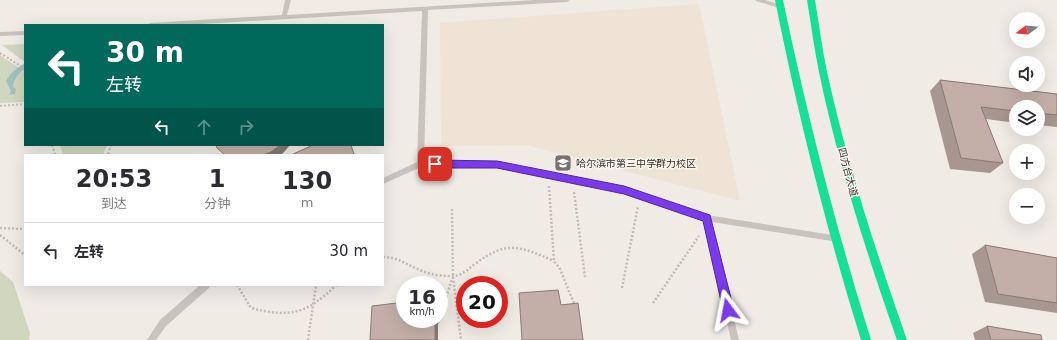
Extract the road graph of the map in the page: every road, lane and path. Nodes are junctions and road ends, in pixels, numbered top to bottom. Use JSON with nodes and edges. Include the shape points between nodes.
{"nodes":[{"id":1,"x":288,"y":0,"type":"edge"},
{"id":2,"x":568,"y":0,"type":"edge"},
{"id":3,"x":758,"y":0,"type":"edge"},
{"id":4,"x":810,"y":0,"type":"edge"},
{"id":5,"x":780,"y":4,"type":"edge"},
{"id":6,"x":425,"y":9,"type":"junction"},
{"id":7,"x":284,"y":17,"type":"junction"},
{"id":8,"x":167,"y":24,"type":"edge"},
{"id":9,"x":24,"y":33,"type":"edge"},
{"id":10,"x":0,"y":34,"type":"edge"},
{"id":11,"x":0,"y":53,"type":"edge"},
{"id":12,"x":24,"y":69,"type":"edge"},
{"id":13,"x":24,"y":104,"type":"edge"},
{"id":14,"x":0,"y":106,"type":"edge"},
{"id":15,"x":420,"y":164,"type":"junction"},
{"id":16,"x":548,"y":175,"type":"junction"},
{"id":17,"x":573,"y":180,"type":"junction"},
{"id":18,"x":384,"y":181,"type":"edge"},
{"id":19,"x":640,"y":196,"type":"junction"},
{"id":20,"x":452,"y":209,"type":"dead end"},
{"id":21,"x":707,"y":220,"type":"junction"},
{"id":22,"x":0,"y":228,"type":"edge"},
{"id":23,"x":24,"y":229,"type":"edge"},
{"id":24,"x":0,"y":235,"type":"edge"},
{"id":25,"x":834,"y":239,"type":"junction"},
{"id":26,"x":24,"y":254,"type":"edge"},
{"id":27,"x":384,"y":257,"type":"edge"},
{"id":28,"x":554,"y":261,"type":"junction"},
{"id":29,"x":453,"y":277,"type":"junction"},
{"id":30,"x":585,"y":277,"type":"dead end"},
{"id":31,"x":205,"y":286,"type":"edge"},
{"id":32,"x":238,"y":286,"type":"edge"},
{"id":33,"x":316,"y":286,"type":"edge"},
{"id":34,"x":335,"y":286,"type":"edge"},
{"id":35,"x":622,"y":288,"type":"dead end"},
{"id":36,"x":448,"y":293,"type":"edge"},
{"id":37,"x":653,"y":303,"type":"dead end"},
{"id":38,"x":313,"y":305,"type":"junction"},
{"id":39,"x":577,"y":311,"type":"edge"},
{"id":40,"x":151,"y":340,"type":"edge"},
{"id":41,"x":308,"y":340,"type":"edge"},
{"id":42,"x":461,"y":340,"type":"edge"},
{"id":43,"x":735,"y":340,"type":"edge"},
{"id":44,"x":866,"y":340,"type":"edge"},
{"id":45,"x":902,"y":340,"type":"edge"}],
"edges":[{"from":1,"to":7,"type":"lane"},
{"from":2,"to":6,"type":"lane"},
{"from":3,"to":5,"type":"lane"},
{"from":4,"to":45,"type":"main road","name":"四方台大道","via":[[843,154],[877,273]]},
{"from":5,"to":25,"type":"main road"},
{"from":6,"to":7,"type":"lane"},
{"from":6,"to":15,"type":"lane"},
{"from":7,"to":8,"type":"lane"},
{"from":9,"to":10,"type":"lane"},
{"from":11,"to":12,"type":"path"},
{"from":13,"to":14,"type":"path"},
{"from":15,"to":16,"type":"lane","via":[[497,165]]},
{"from":15,"to":18,"type":"lane"},
{"from":16,"to":17,"type":"lane"},
{"from":16,"to":28,"type":"path"},
{"from":17,"to":19,"type":"lane","via":[[624,190]]},
{"from":17,"to":30,"type":"path"},
{"from":19,"to":21,"type":"lane"},
{"from":19,"to":35,"type":"path"},
{"from":20,"to":29,"type":"path"},
{"from":21,"to":25,"type":"lane"},
{"from":21,"to":37,"type":"path"},
{"from":21,"to":43,"type":"lane"},
{"from":22,"to":23,"type":"path"},
{"from":24,"to":26,"type":"path"},
{"from":25,"to":44,"type":"main road"},
{"from":27,"to":29,"type":"path","via":[[394,257],[428,273]]},
{"from":28,"to":29,"type":"path","via":[[528,249],[514,246],[501,248]]},
{"from":28,"to":39,"type":"path","via":[[560,269]]},
{"from":29,"to":36,"type":"path"},
{"from":29,"to":42,"type":"path"},
{"from":31,"to":40,"type":"lane","via":[[163,323]]},
{"from":32,"to":38,"type":"path","via":[[251,308],[266,312],[291,312]]},
{"from":33,"to":38,"type":"path"},
{"from":34,"to":38,"type":"path"},
{"from":38,"to":41,"type":"path"}]}
